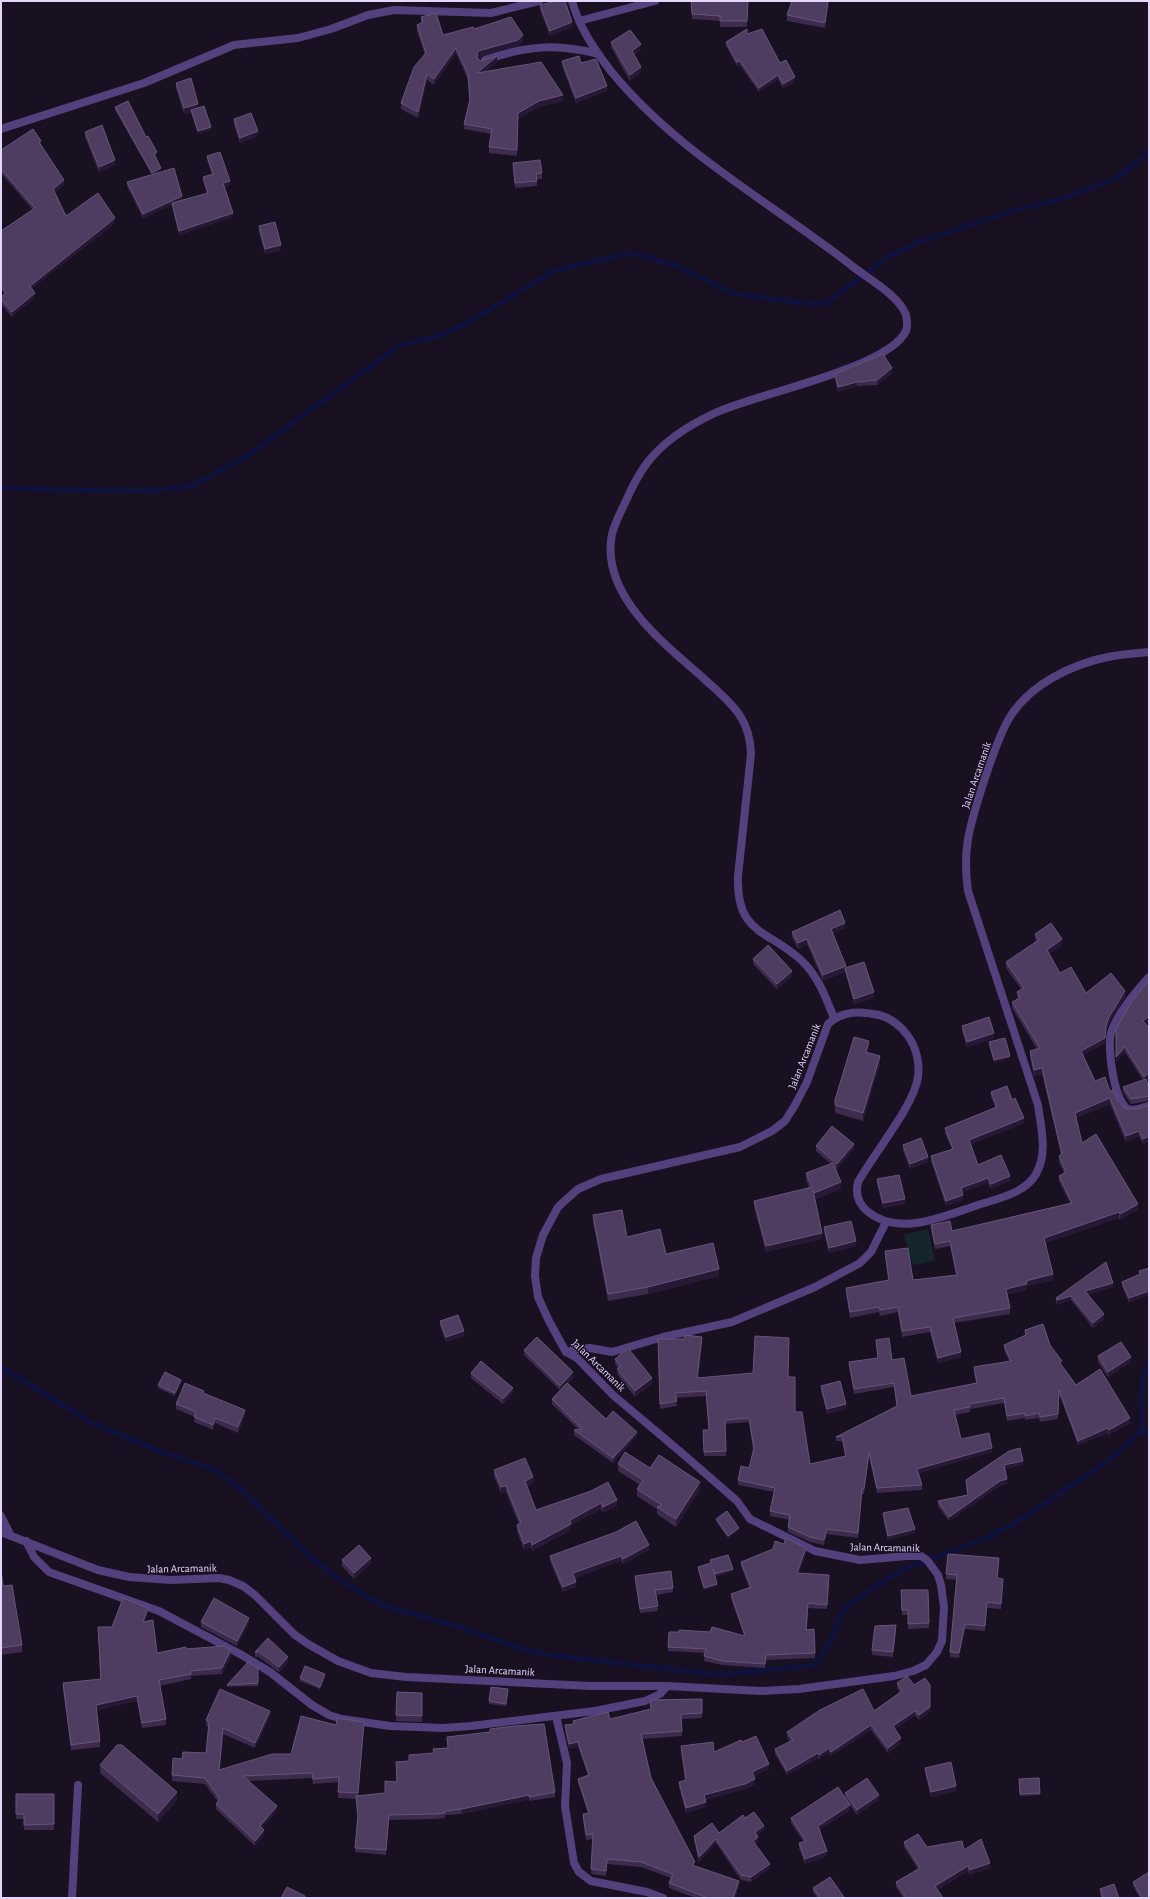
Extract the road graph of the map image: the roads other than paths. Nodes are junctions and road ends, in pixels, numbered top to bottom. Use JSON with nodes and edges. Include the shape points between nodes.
{"nodes":[{"id":1,"x":540,"y":1,"type":"edge"},
{"id":2,"x":572,"y":1,"type":"edge"},
{"id":3,"x":655,"y":1,"type":"edge"},
{"id":4,"x":579,"y":21,"type":"junction"},
{"id":5,"x":598,"y":54,"type":"junction"},
{"id":6,"x":482,"y":61,"type":"edge"},
{"id":7,"x":1,"y":129,"type":"edge"},
{"id":8,"x":1149,"y":652,"type":"edge"},
{"id":9,"x":1149,"y":977,"type":"edge"},
{"id":10,"x":834,"y":1018,"type":"junction"},
{"id":11,"x":1149,"y":1106,"type":"edge"},
{"id":12,"x":886,"y":1222,"type":"junction"},
{"id":13,"x":566,"y":1352,"type":"junction"},
{"id":14,"x":1,"y":1516,"type":"edge"},
{"id":15,"x":1,"y":1532,"type":"edge"},
{"id":16,"x":11,"y":1536,"type":"junction"},
{"id":17,"x":26,"y":1541,"type":"junction"},
{"id":18,"x":667,"y":1686,"type":"junction"},
{"id":19,"x":556,"y":1716,"type":"junction"},
{"id":20,"x":78,"y":1785,"type":"dead end"},
{"id":21,"x":72,"y":1898,"type":"edge"},
{"id":22,"x":663,"y":1898,"type":"edge"}],
"edges":[{"from":1,"to":7,"type":"street","via":[[491,13],[394,10],[368,15],[298,38],[234,46],[144,83]]},
{"from":2,"to":4,"type":"street"},
{"from":3,"to":4,"type":"street"},
{"from":4,"to":5,"type":"street"},
{"from":5,"to":6,"type":"street","via":[[570,47],[547,47],[508,52]]},
{"from":5,"to":10,"type":"street","via":[[631,94],[671,133],[882,288],[903,308],[906,316],[906,331],[873,357],[827,377],[716,413],[676,435],[657,451],[645,466],[619,514],[612,540],[612,568],[620,587],[641,619],[718,691],[747,725],[751,738],[751,754],[738,876],[737,890],[740,902],[744,914],[752,925],[790,952],[811,971],[818,980]]},
{"from":8,"to":12,"type":"street","name":"Jalan Arcamanik","via":[[1114,656],[1068,670],[1022,700],[1007,721],[994,752],[966,844],[965,868],[968,891],[1038,1105],[1043,1138],[1042,1160],[1035,1176],[1026,1185],[1004,1196],[948,1215],[917,1223]]},
{"from":9,"to":11,"type":"street","via":[[1126,1004],[1109,1042],[1112,1072],[1124,1105],[1129,1110]]},
{"from":10,"to":12,"type":"street","name":"Jalan Arcamanik","via":[[852,1012],[866,1012],[893,1021],[912,1041],[919,1065],[918,1078],[911,1098],[863,1172],[856,1191],[863,1208]]},
{"from":10,"to":13,"type":"street","name":"Jalan Arcamanik","via":[[824,1032],[812,1070],[795,1105],[785,1121],[772,1131],[740,1147],[601,1179],[578,1189],[558,1207],[543,1235],[536,1258],[535,1276],[538,1297]]},
{"from":12,"to":13,"type":"street","via":[[871,1252],[860,1263],[815,1286],[732,1322],[663,1337],[612,1352],[578,1348]]},
{"from":13,"to":18,"type":"street","name":"Jalan Arcamanik","via":[[577,1358],[613,1395],[737,1501],[750,1519],[815,1552],[860,1560],[920,1556],[933,1568],[941,1585],[944,1607],[942,1641],[932,1660],[913,1671],[799,1689],[760,1691]]},
{"from":14,"to":16,"type":"street"},
{"from":15,"to":16,"type":"street","name":"Jalan Arcamanik"},
{"from":16,"to":17,"type":"street","name":"Jalan Arcamanik"},
{"from":17,"to":18,"type":"street","name":"Jalan Arcamanik","via":[[98,1570],[129,1578],[229,1580],[255,1595],[295,1635],[308,1644],[338,1661],[371,1673],[590,1686]]},
{"from":17,"to":19,"type":"street","via":[[34,1557],[49,1572],[159,1611],[270,1672],[329,1715],[390,1726],[443,1728]]},
{"from":18,"to":19,"type":"street","via":[[660,1694],[644,1701]]},
{"from":19,"to":22,"type":"street","via":[[567,1763],[565,1806],[574,1863],[579,1872],[590,1881],[648,1892]]},
{"from":20,"to":21,"type":"street"}]}
